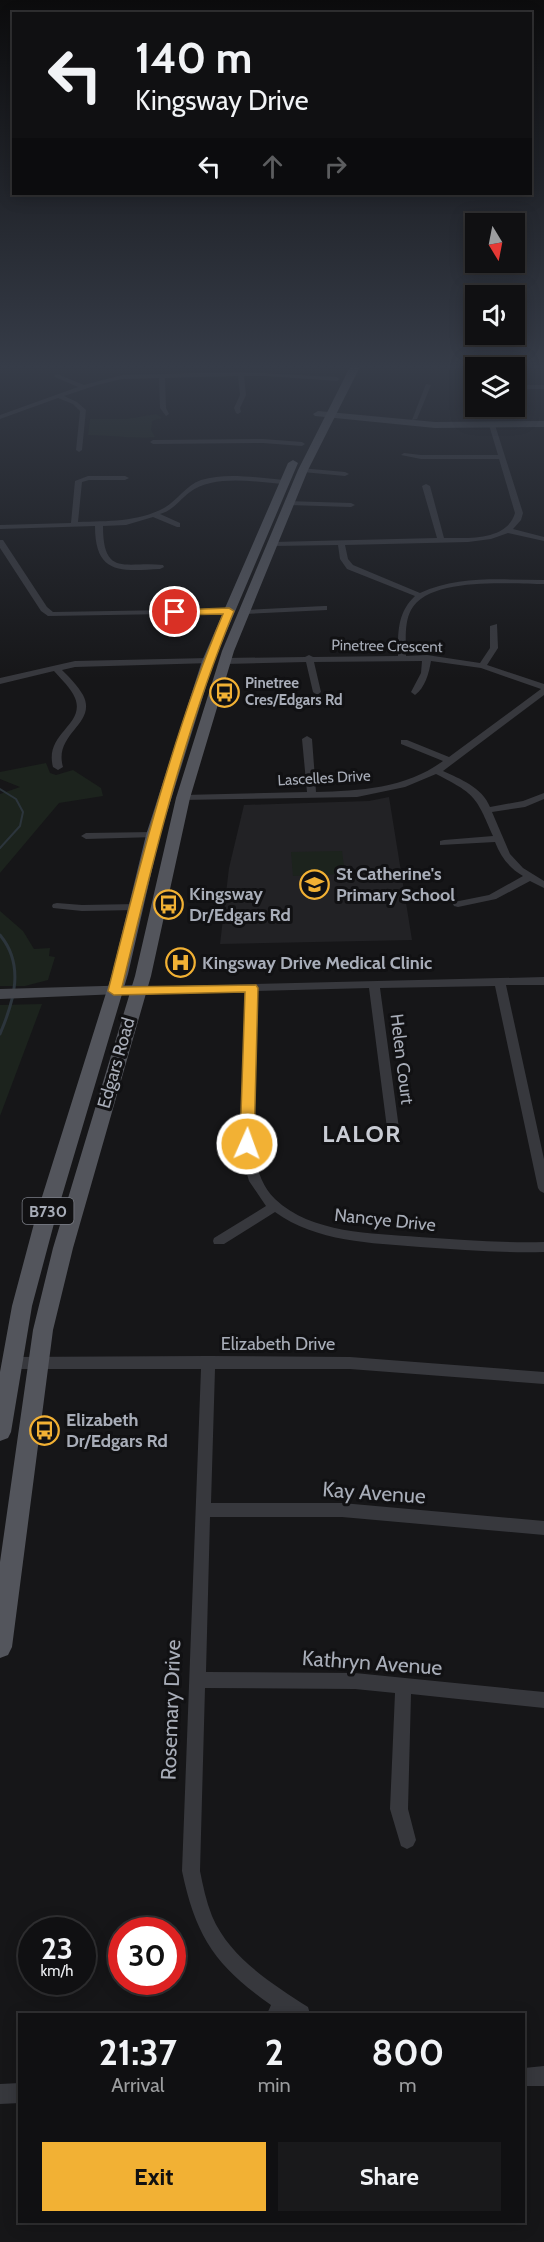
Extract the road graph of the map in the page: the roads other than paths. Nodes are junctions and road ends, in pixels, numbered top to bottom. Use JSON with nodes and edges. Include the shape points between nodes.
{"nodes":[{"id":1,"x":290,"y":470,"type":"edge"},
{"id":2,"x":303,"y":470,"type":"joint"},
{"id":3,"x":506,"y":470,"type":"edge"},
{"id":4,"x":345,"y":474,"type":"dead end"},
{"id":5,"x":125,"y":477,"type":"dead end"},
{"id":6,"x":284,"y":482,"type":"junction"},
{"id":7,"x":426,"y":486,"type":"dead end"},
{"id":8,"x":290,"y":503,"type":"junction"},
{"id":9,"x":351,"y":505,"type":"dead end"},
{"id":10,"x":156,"y":515,"type":"junction"},
{"id":11,"x":99,"y":525,"type":"junction"},
{"id":12,"x":177,"y":525,"type":"dead end"},
{"id":13,"x":74,"y":526,"type":"junction"},
{"id":14,"x":0,"y":527,"type":"edge"},
{"id":15,"x":507,"y":530,"type":"junction"},
{"id":16,"x":441,"y":540,"type":"junction"},
{"id":17,"x":544,"y":540,"type":"edge"},
{"id":18,"x":0,"y":542,"type":"edge"},
{"id":19,"x":341,"y":542,"type":"junction"},
{"id":20,"x":273,"y":544,"type":"junction"},
{"id":21,"x":160,"y":567,"type":"dead end"},
{"id":22,"x":244,"y":576,"type":"junction"},
{"id":23,"x":259,"y":578,"type":"junction"},
{"id":24,"x":544,"y":582,"type":"edge"},
{"id":25,"x":421,"y":596,"type":"junction"},
{"id":26,"x":324,"y":608,"type":"dead end"},
{"id":27,"x":229,"y":611,"type":"junction"},
{"id":28,"x":244,"y":612,"type":"junction"},
{"id":29,"x":494,"y":626,"type":"dead end"},
{"id":30,"x":402,"y":656,"type":"junction"},
{"id":31,"x":309,"y":658,"type":"junction"},
{"id":32,"x":427,"y":658,"type":"junction"},
{"id":33,"x":208,"y":661,"type":"junction"},
{"id":34,"x":225,"y":661,"type":"junction"},
{"id":35,"x":482,"y":666,"type":"junction"},
{"id":36,"x":55,"y":667,"type":"junction"},
{"id":37,"x":0,"y":681,"type":"edge"},
{"id":38,"x":544,"y":689,"type":"edge"},
{"id":39,"x":317,"y":692,"type":"dead end"},
{"id":40,"x":415,"y":692,"type":"dead end"},
{"id":41,"x":188,"y":727,"type":"junction"},
{"id":42,"x":205,"y":727,"type":"junction"},
{"id":43,"x":306,"y":739,"type":"dead end"},
{"id":44,"x":404,"y":742,"type":"dead end"},
{"id":45,"x":450,"y":761,"type":"junction"},
{"id":46,"x":58,"y":767,"type":"dead end"},
{"id":47,"x":436,"y":771,"type":"junction"},
{"id":48,"x":312,"y":795,"type":"junction"},
{"id":49,"x":544,"y":795,"type":"edge"},
{"id":50,"x":183,"y":798,"type":"junction"},
{"id":51,"x":488,"y":810,"type":"junction"},
{"id":52,"x":153,"y":835,"type":"junction"},
{"id":53,"x":86,"y":836,"type":"dead end"},
{"id":54,"x":498,"y":839,"type":"junction"},
{"id":55,"x":444,"y":843,"type":"dead end"},
{"id":56,"x":144,"y":873,"type":"junction"},
{"id":57,"x":164,"y":874,"type":"junction"},
{"id":58,"x":529,"y":877,"type":"junction"},
{"id":59,"x":544,"y":885,"type":"edge"},
{"id":60,"x":458,"y":904,"type":"dead end"},
{"id":61,"x":57,"y":906,"type":"dead end"},
{"id":62,"x":137,"y":907,"type":"junction"},
{"id":63,"x":544,"y":981,"type":"edge"},
{"id":64,"x":500,"y":982,"type":"junction"},
{"id":65,"x":374,"y":986,"type":"junction"},
{"id":66,"x":251,"y":988,"type":"junction"},
{"id":67,"x":138,"y":990,"type":"junction"},
{"id":68,"x":114,"y":991,"type":"junction"},
{"id":69,"x":0,"y":994,"type":"edge"},
{"id":70,"x":393,"y":1136,"type":"dead end"},
{"id":71,"x":542,"y":1173,"type":"edge"},
{"id":72,"x":544,"y":1188,"type":"edge"},
{"id":73,"x":275,"y":1206,"type":"junction"},
{"id":74,"x":219,"y":1241,"type":"dead end"},
{"id":75,"x":544,"y":1247,"type":"edge"},
{"id":76,"x":208,"y":1362,"type":"junction"},
{"id":77,"x":11,"y":1363,"type":"junction"},
{"id":78,"x":38,"y":1363,"type":"junction"},
{"id":79,"x":544,"y":1378,"type":"edge"},
{"id":80,"x":0,"y":1432,"type":"edge"},
{"id":81,"x":202,"y":1510,"type":"junction"},
{"id":82,"x":544,"y":1528,"type":"edge"},
{"id":83,"x":0,"y":1647,"type":"edge"},
{"id":84,"x":196,"y":1680,"type":"junction"},
{"id":85,"x":404,"y":1686,"type":"junction"},
{"id":86,"x":544,"y":1700,"type":"edge"},
{"id":87,"x":407,"y":1840,"type":"dead end"},
{"id":88,"x":280,"y":2009,"type":"edge"},
{"id":89,"x":297,"y":2013,"type":"edge"},
{"id":90,"x":544,"y":2076,"type":"edge"},
{"id":91,"x":525,"y":2077,"type":"edge"},
{"id":92,"x":18,"y":2093,"type":"edge"},
{"id":93,"x":0,"y":2094,"type":"edge"}],
"edges":[{"from":1,"to":6,"type":"main road","name":"Edgars Road","number":"B730"},
{"from":2,"to":4,"type":"street"},
{"from":2,"to":8,"type":"main road","name":"Edgars Road","number":"B730"},
{"from":3,"to":15,"type":"street","via":[[519,513]]},
{"from":5,"to":13,"type":"street","via":[[79,481]]},
{"from":6,"to":10,"type":"street","via":[[234,478],[203,482]]},
{"from":6,"to":22,"type":"main road","name":"Edgars Road","number":"B730"},
{"from":7,"to":16,"type":"street"},
{"from":8,"to":9,"type":"street"},
{"from":8,"to":20,"type":"main road","name":"Edgars Road","number":"B730"},
{"from":10,"to":11,"type":"street"},
{"from":10,"to":12,"type":"street"},
{"from":11,"to":13,"type":"street"},
{"from":11,"to":21,"type":"street","via":[[98,546],[111,564],[123,568]]},
{"from":13,"to":14,"type":"street"},
{"from":15,"to":16,"type":"street","via":[[476,539]]},
{"from":15,"to":17,"type":"street"},
{"from":16,"to":19,"type":"street"},
{"from":18,"to":27,"type":"street","via":[[51,614]]},
{"from":19,"to":20,"type":"street"},
{"from":19,"to":25,"type":"street","via":[[344,559],[351,567]]},
{"from":20,"to":23,"type":"main road","name":"Edgars Road","number":"B730"},
{"from":22,"to":23,"type":"main road"},
{"from":22,"to":27,"type":"main road","name":"Edgars Road","number":"B730"},
{"from":23,"to":28,"type":"main road","name":"Edgars Road","number":"B730"},
{"from":24,"to":25,"type":"street","via":[[456,585]]},
{"from":25,"to":30,"type":"street","via":[[407,609]]},
{"from":26,"to":28,"type":"street"},
{"from":27,"to":33,"type":"main road","name":"Edgars Road","number":"B730"},
{"from":28,"to":34,"type":"main road","name":"Edgars Road","number":"B730"},
{"from":29,"to":35,"type":"street","via":[[494,648]]},
{"from":30,"to":31,"type":"street","name":"Pinetree Crescent"},
{"from":30,"to":32,"type":"street","name":"Pinetree Crescent"},
{"from":31,"to":34,"type":"street","name":"Pinetree Crescent"},
{"from":31,"to":39,"type":"street"},
{"from":32,"to":35,"type":"street","name":"Pinetree Crescent"},
{"from":32,"to":40,"type":"street","via":[[425,673]]},
{"from":33,"to":36,"type":"street"},
{"from":33,"to":41,"type":"main road","name":"Edgars Road","number":"B730"},
{"from":34,"to":42,"type":"main road","name":"Edgars Road","number":"B730"},
{"from":35,"to":38,"type":"street","name":"Pinetree Crescent"},
{"from":36,"to":37,"type":"street"},
{"from":36,"to":46,"type":"street","via":[[82,705],[80,716],[57,747]]},
{"from":38,"to":45,"type":"street","name":"Lascelles Drive"},
{"from":41,"to":42,"type":"main road"},
{"from":41,"to":52,"type":"main road","name":"Edgars Road","number":"B730"},
{"from":42,"to":50,"type":"main road","name":"Edgars Road","number":"B730"},
{"from":43,"to":48,"type":"street"},
{"from":44,"to":45,"type":"street"},
{"from":45,"to":47,"type":"street","name":"Lascelles Drive"},
{"from":47,"to":48,"type":"street","name":"Lascelles Drive","via":[[383,790]]},
{"from":47,"to":51,"type":"street","via":[[467,786]]},
{"from":48,"to":50,"type":"street","name":"Lascelles Drive"},
{"from":49,"to":51,"type":"street","via":[[525,804]]},
{"from":50,"to":57,"type":"main road","name":"Edgars Road","number":"B730"},
{"from":51,"to":54,"type":"street"},
{"from":52,"to":53,"type":"street"},
{"from":52,"to":56,"type":"main road","name":"Edgars Road","number":"B730"},
{"from":54,"to":55,"type":"street"},
{"from":54,"to":58,"type":"street","via":[[510,861]]},
{"from":56,"to":57,"type":"main road"},
{"from":56,"to":62,"type":"main road","name":"Edgars Road","number":"B730"},
{"from":57,"to":67,"type":"main road","name":"Edgars Road","number":"B730"},
{"from":58,"to":59,"type":"street"},
{"from":58,"to":60,"type":"street","via":[[492,897]]},
{"from":61,"to":62,"type":"street"},
{"from":62,"to":68,"type":"main road","name":"Edgars Road","number":"B730"},
{"from":63,"to":64,"type":"street"},
{"from":64,"to":65,"type":"street"},
{"from":64,"to":71,"type":"street"},
{"from":65,"to":66,"type":"street"},
{"from":65,"to":70,"type":"street","name":"Helen Court"},
{"from":66,"to":67,"type":"street"},
{"from":66,"to":73,"type":"street","name":"Nancye Drive","via":[[247,1154],[253,1176]]},
{"from":67,"to":68,"type":"street"},
{"from":67,"to":78,"type":"main road","name":"Edgars Road","number":"B730","via":[[58,1265]]},
{"from":68,"to":69,"type":"street"},
{"from":68,"to":77,"type":"main road","name":"Edgars Road","number":"B730","via":[[36,1255]]},
{"from":71,"to":72,"type":"street"},
{"from":73,"to":74,"type":"street"},
{"from":73,"to":75,"type":"street","name":"Nancye Drive","via":[[305,1224],[338,1235],[497,1248]]},
{"from":76,"to":78,"type":"street","name":"Elizabeth Drive"},
{"from":76,"to":79,"type":"street","name":"Elizabeth Drive","via":[[350,1363]]},
{"from":76,"to":81,"type":"street","name":"Rosemary Drive"},
{"from":77,"to":78,"type":"street","name":"Elizabeth Drive"},
{"from":77,"to":80,"type":"main road","name":"Edgars Road","number":"B730"},
{"from":78,"to":83,"type":"main road","name":"Edgars Road","number":"B730"},
{"from":81,"to":82,"type":"street","name":"Kay Avenue","via":[[342,1510]]},
{"from":81,"to":84,"type":"street","name":"Rosemary Drive"},
{"from":84,"to":85,"type":"street","name":"Kathryn Avenue","via":[[343,1681]]},
{"from":84,"to":88,"type":"street","name":"Rosemary Drive","via":[[190,1853],[198,1906],[225,1956]]},
{"from":85,"to":86,"type":"street","name":"Kathryn Avenue"},
{"from":85,"to":87,"type":"street","via":[[399,1809]]},
{"from":88,"to":89,"type":"street","name":"Rosemary Drive"},
{"from":90,"to":91,"type":"street"},
{"from":92,"to":93,"type":"street"}]}
